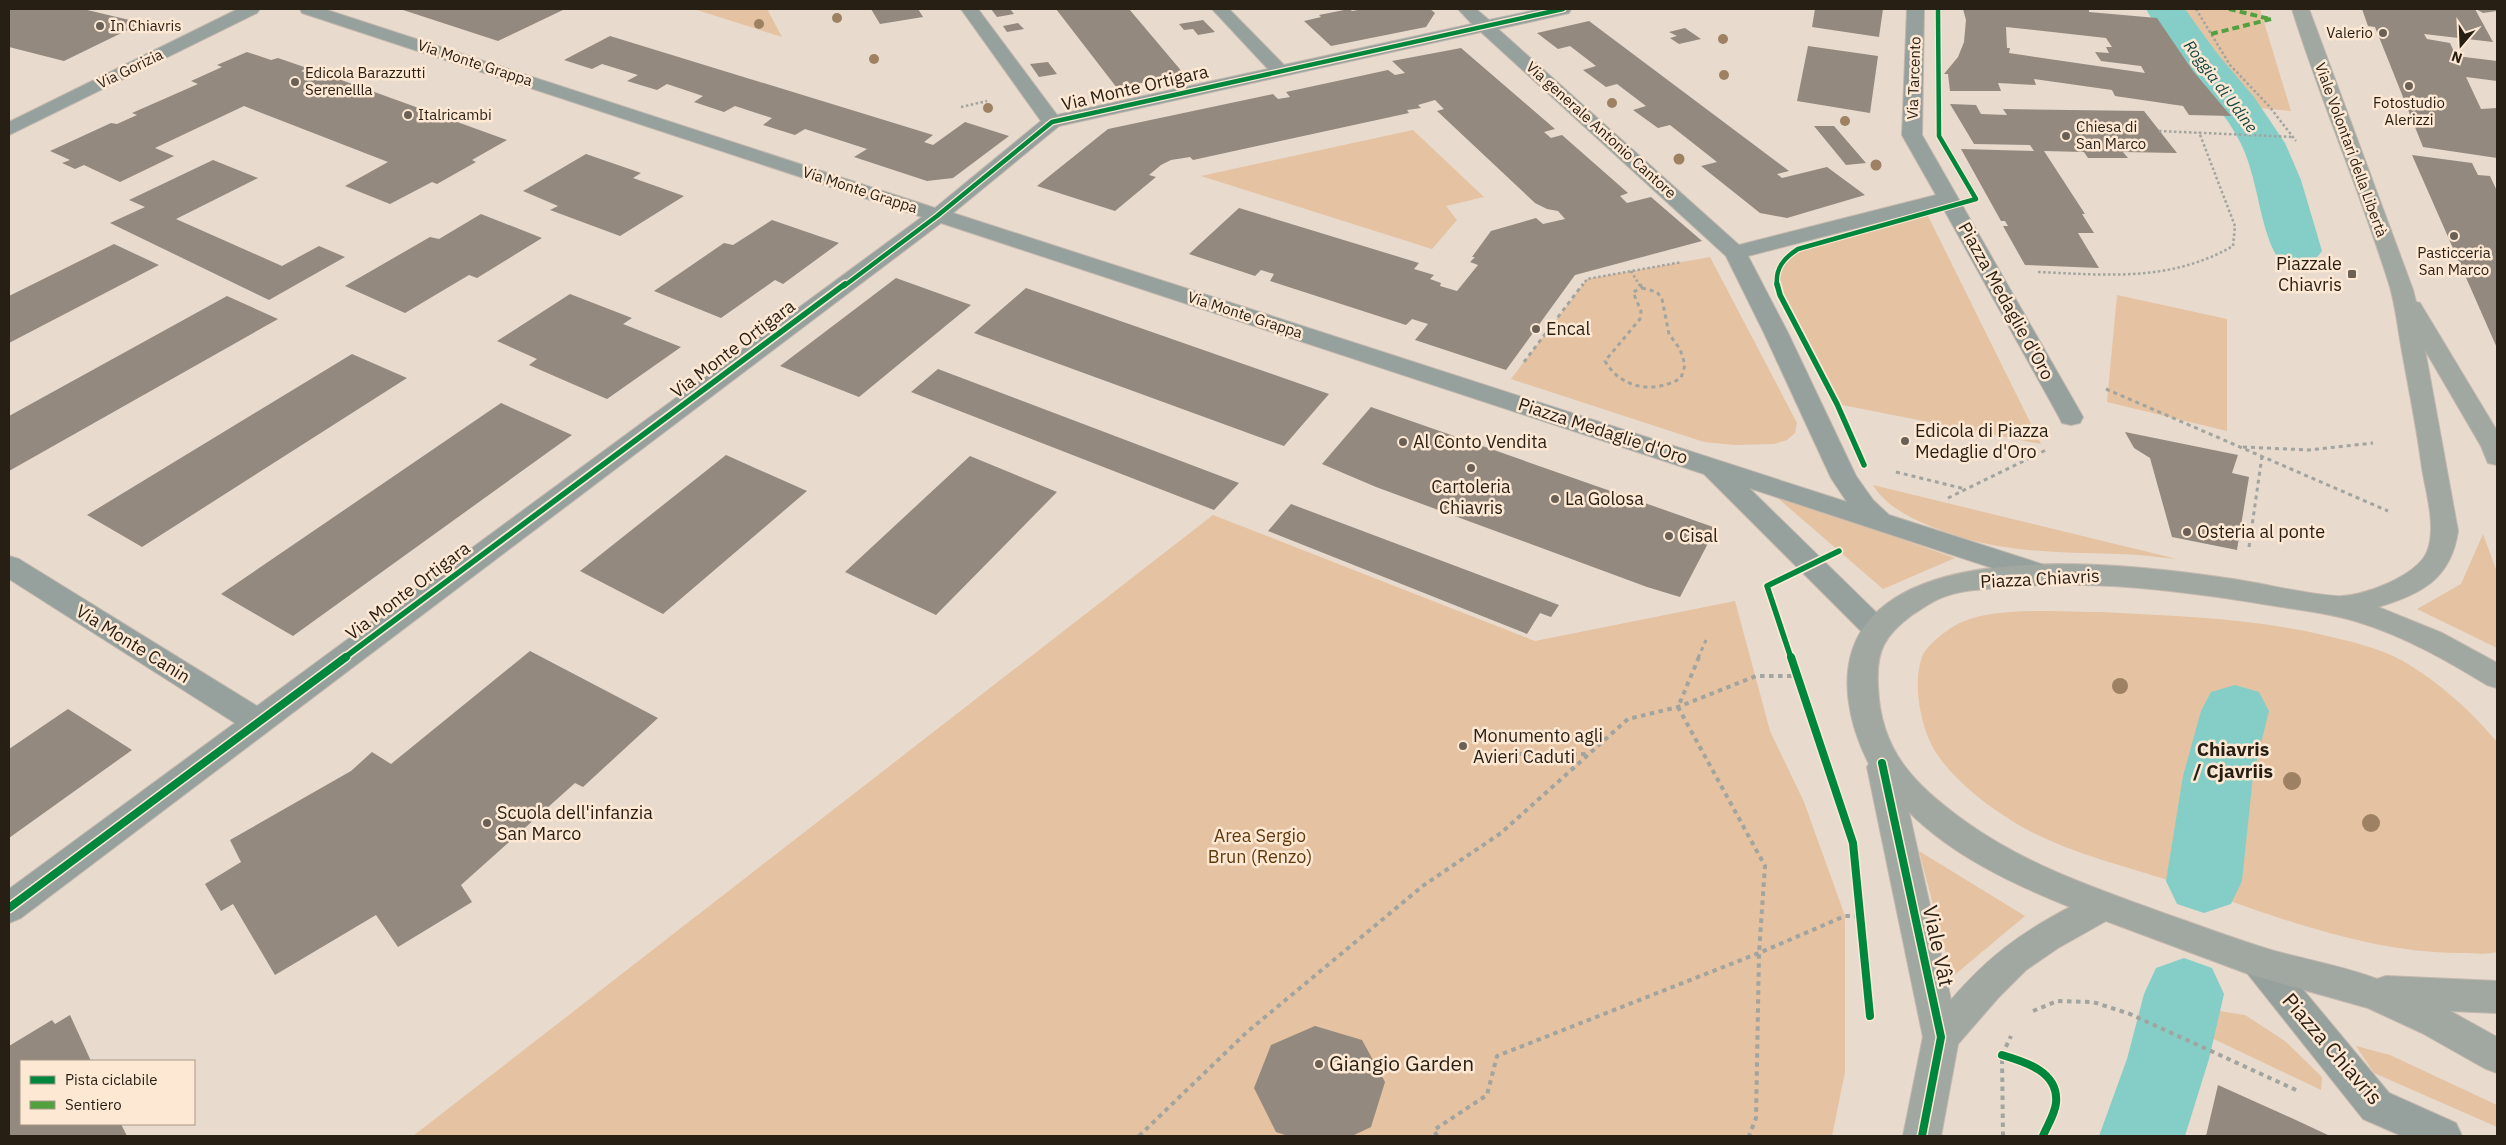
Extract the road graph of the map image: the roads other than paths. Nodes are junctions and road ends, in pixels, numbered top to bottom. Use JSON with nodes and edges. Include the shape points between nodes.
{"nodes":[{"id":1,"x":251,"y":9,"type":"edge"},
{"id":2,"x":308,"y":9,"type":"edge"},
{"id":3,"x":969,"y":9,"type":"edge"},
{"id":4,"x":1220,"y":9,"type":"edge"},
{"id":5,"x":1466,"y":9,"type":"edge"},
{"id":6,"x":1563,"y":9,"type":"edge"},
{"id":7,"x":1916,"y":9,"type":"edge"},
{"id":8,"x":2300,"y":9,"type":"edge"},
{"id":9,"x":1485,"y":25,"type":"junction"},
{"id":10,"x":1280,"y":71,"type":"junction"},
{"id":11,"x":1052,"y":122,"type":"junction"},
{"id":12,"x":9,"y":129,"type":"edge"},
{"id":13,"x":1948,"y":198,"type":"junction"},
{"id":14,"x":937,"y":216,"type":"junction"},
{"id":15,"x":1735,"y":253,"type":"junction"},
{"id":16,"x":2402,"y":290,"type":"junction"},
{"id":17,"x":1498,"y":397,"type":"joint"},
{"id":18,"x":2071,"y":417,"type":"road end"},
{"id":19,"x":2430,"y":435,"type":"joint"},
{"id":20,"x":2496,"y":449,"type":"edge"},
{"id":21,"x":1709,"y":465,"type":"junction"},
{"id":22,"x":1880,"y":521,"type":"junction"},
{"id":23,"x":9,"y":566,"type":"edge"},
{"id":24,"x":2044,"y":575,"type":"junction"},
{"id":25,"x":2336,"y":607,"type":"junction"},
{"id":26,"x":1876,"y":629,"type":"junction"},
{"id":27,"x":2497,"y":677,"type":"edge"},
{"id":28,"x":258,"y":722,"type":"junction"},
{"id":29,"x":1882,"y":763,"type":"junction"},
{"id":30,"x":2103,"y":906,"type":"junction"},
{"id":31,"x":9,"y":908,"type":"edge"},
{"id":32,"x":2258,"y":962,"type":"junction"},
{"id":33,"x":2367,"y":992,"type":"junction"},
{"id":34,"x":2497,"y":997,"type":"edge"},
{"id":35,"x":1941,"y":1037,"type":"junction"},
{"id":36,"x":2497,"y":1056,"type":"edge"},
{"id":37,"x":1922,"y":1136,"type":"edge"},
{"id":38,"x":2443,"y":1136,"type":"edge"}],
"edges":[{"from":1,"to":12,"type":"street","name":"Via Gorizia"},
{"from":2,"to":14,"type":"street","name":"Via Monte Grappa"},
{"from":3,"to":11,"type":"street"},
{"from":4,"to":10,"type":"street"},
{"from":5,"to":9,"type":"street","name":"Via generale Antonio Cantore"},
{"from":6,"to":9,"type":"street","name":"Via Monte Ortigara"},
{"from":7,"to":13,"type":"street","name":"Via Tarcento","via":[[1912,134]]},
{"from":8,"to":16,"type":"main road","name":"Viale Volontari della Libertà"},
{"from":9,"to":10,"type":"street","name":"Via Monte Ortigara"},
{"from":9,"to":15,"type":"street","name":"Via generale Antonio Cantore"},
{"from":10,"to":11,"type":"street","name":"Via Monte Ortigara"},
{"from":11,"to":14,"type":"street","name":"Via Monte Ortigara"},
{"from":13,"to":15,"type":"street"},
{"from":13,"to":18,"type":"street","name":"Piazza Medaglie d'Oro"},
{"from":14,"to":17,"type":"street","name":"Via Monte Grappa"},
{"from":14,"to":28,"type":"street","name":"Via Monte Ortigara"},
{"from":15,"to":22,"type":"street","name":"Piazza Medaglie d'Oro","via":[[1844,478],[1864,506]]},
{"from":16,"to":19,"type":"main road","name":"Viale Volontari della Libertà"},
{"from":16,"to":20,"type":"main road","name":"Viale Volontari della Libertà"},
{"from":17,"to":21,"type":"street","name":"Piazza Medaglie d'Oro"},
{"from":19,"to":25,"type":"main road","name":"Piazza Chiavris","via":[[2445,531],[2445,544],[2439,558],[2419,579],[2384,597]]},
{"from":21,"to":22,"type":"street","name":"Piazza Medaglie d'Oro"},
{"from":21,"to":26,"type":"street","name":"Piazza Medaglie d'Oro"},
{"from":22,"to":24,"type":"street","name":"Piazza Medaglie d'Oro"},
{"from":23,"to":28,"type":"street","name":"Via Monte Canin"},
{"from":24,"to":25,"type":"main road","name":"Piazza Chiavris","via":[[2132,576],[2190,582]]},
{"from":24,"to":26,"type":"main road","name":"Piazza Chiavris","via":[[1980,580],[1929,592],[1893,614]]},
{"from":25,"to":27,"type":"main road","name":"Piazza Chiavris","via":[[2400,626]]},
{"from":26,"to":29,"type":"main road","name":"Piazza Chiavris","via":[[1867,645],[1863,662],[1862,691],[1868,729]]},
{"from":28,"to":31,"type":"street","name":"Via Monte Ortigara"},
{"from":29,"to":30,"type":"main road","name":"Piazza Chiavris","via":[[1900,785],[1945,826],[2016,867]]},
{"from":29,"to":35,"type":"main road","name":"Viale Vât"},
{"from":30,"to":32,"type":"main road","name":"Piazza Chiavris"},
{"from":30,"to":35,"type":"main road","name":"Viale Vât","via":[[2015,958],[1987,984]]},
{"from":32,"to":33,"type":"main road","name":"Piazza Chiavris"},
{"from":32,"to":38,"type":"street","name":"Piazza Chiavris","via":[[2376,1106]]},
{"from":33,"to":34,"type":"main road","name":"Piazza Chiavris"},
{"from":33,"to":36,"type":"main road","name":"Piazza Chiavris","via":[[2410,1008]]},
{"from":35,"to":37,"type":"main road","name":"Viale Vât"}]}
